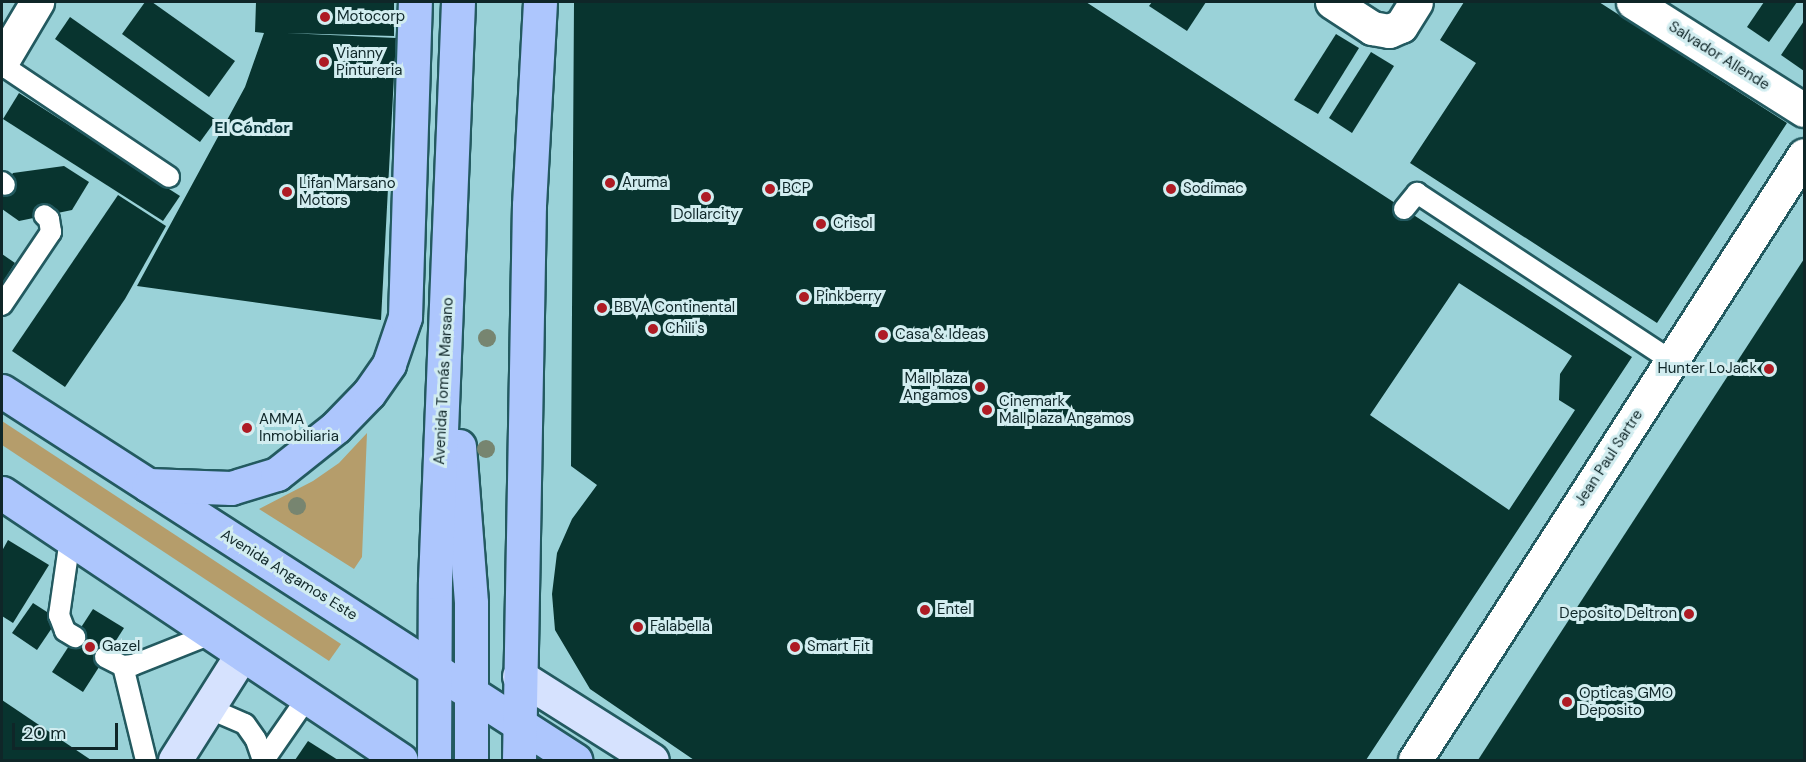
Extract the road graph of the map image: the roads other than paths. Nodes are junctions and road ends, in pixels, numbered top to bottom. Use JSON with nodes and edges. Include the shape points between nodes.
{"nodes":[{"id":1,"x":38,"y":2,"type":"edge"},
{"id":2,"x":415,"y":2,"type":"edge"},
{"id":3,"x":458,"y":2,"type":"edge"},
{"id":4,"x":540,"y":2,"type":"edge"},
{"id":5,"x":1332,"y":2,"type":"edge"},
{"id":6,"x":1416,"y":2,"type":"edge"},
{"id":7,"x":1633,"y":2,"type":"edge"},
{"id":8,"x":2,"y":63,"type":"edge"},
{"id":9,"x":1804,"y":110,"type":"edge"},
{"id":10,"x":1804,"y":155,"type":"edge"},
{"id":11,"x":169,"y":177,"type":"dead end"},
{"id":12,"x":1404,"y":209,"type":"dead end"},
{"id":13,"x":44,"y":215,"type":"dead end"},
{"id":14,"x":448,"y":294,"type":"junction"},
{"id":15,"x":2,"y":305,"type":"edge"},
{"id":16,"x":1672,"y":361,"type":"junction"},
{"id":17,"x":2,"y":391,"type":"edge"},
{"id":18,"x":146,"y":485,"type":"junction"},
{"id":19,"x":2,"y":493,"type":"edge"},
{"id":20,"x":70,"y":539,"type":"junction"},
{"id":21,"x":211,"y":634,"type":"junction"},
{"id":22,"x":75,"y":637,"type":"dead end"},
{"id":23,"x":242,"y":654,"type":"junction"},
{"id":24,"x":434,"y":668,"type":"junction"},
{"id":25,"x":519,"y":676,"type":"junction"},
{"id":26,"x":471,"y":693,"type":"junction"},
{"id":27,"x":307,"y":698,"type":"junction"},
{"id":28,"x":208,"y":708,"type":"junction"},
{"id":29,"x":518,"y":723,"type":"junction"},
{"id":30,"x":392,"y":759,"type":"edge"},
{"id":31,"x":146,"y":760,"type":"edge"},
{"id":32,"x":176,"y":760,"type":"edge"},
{"id":33,"x":263,"y":760,"type":"edge"},
{"id":34,"x":434,"y":760,"type":"edge"},
{"id":35,"x":471,"y":760,"type":"edge"},
{"id":36,"x":519,"y":760,"type":"edge"},
{"id":37,"x":575,"y":760,"type":"edge"},
{"id":38,"x":652,"y":760,"type":"edge"},
{"id":39,"x":1414,"y":760,"type":"edge"}],
"edges":[{"from":1,"to":8,"type":"street"},
{"from":2,"to":18,"type":"main road","via":[[405,317],[389,364],[336,427],[277,474],[231,488]]},
{"from":3,"to":14,"type":"main road","name":"Avenida Tomás Marsano"},
{"from":4,"to":25,"type":"main road","via":[[529,205]]},
{"from":5,"to":6,"type":"street","via":[[1372,28],[1389,31],[1401,26]]},
{"from":7,"to":9,"type":"street","name":"Salvador Allende"},
{"from":8,"to":11,"type":"lane"},
{"from":10,"to":16,"type":"street","name":"Jean Paul Sartre"},
{"from":12,"to":16,"type":"lane","via":[[1417,193]]},
{"from":13,"to":15,"type":"lane","via":[[49,219],[51,232]]},
{"from":14,"to":24,"type":"main road","name":"Avenida Tomás Marsano"},
{"from":14,"to":26,"type":"main road","via":[[471,603]]},
{"from":16,"to":39,"type":"street","name":"Jean Paul Sartre"},
{"from":17,"to":18,"type":"main road","name":"Avenida Angamos Este"},
{"from":18,"to":24,"type":"main road","name":"Avenida Angamos Este"},
{"from":19,"to":20,"type":"main road"},
{"from":20,"to":21,"type":"main road"},
{"from":20,"to":22,"type":"lane","via":[[59,615],[65,631]]},
{"from":21,"to":23,"type":"main road"},
{"from":21,"to":31,"type":"lane","via":[[133,666],[114,662]]},
{"from":23,"to":27,"type":"main road"},
{"from":23,"to":28,"type":"street"},
{"from":24,"to":26,"type":"main road","name":"Avenida Angamos Este"},
{"from":24,"to":34,"type":"main road","name":"Avenida Tomás Marsano"},
{"from":25,"to":29,"type":"main road"},
{"from":25,"to":38,"type":"street"},
{"from":26,"to":29,"type":"main road","name":"Avenida Angamos Este"},
{"from":26,"to":35,"type":"main road"},
{"from":27,"to":30,"type":"main road"},
{"from":27,"to":33,"type":"lane"},
{"from":28,"to":32,"type":"street"},
{"from":28,"to":33,"type":"lane","via":[[244,724],[256,740]]},
{"from":29,"to":36,"type":"main road"},
{"from":29,"to":37,"type":"main road","name":"Avenida Angamos Este"}]}
